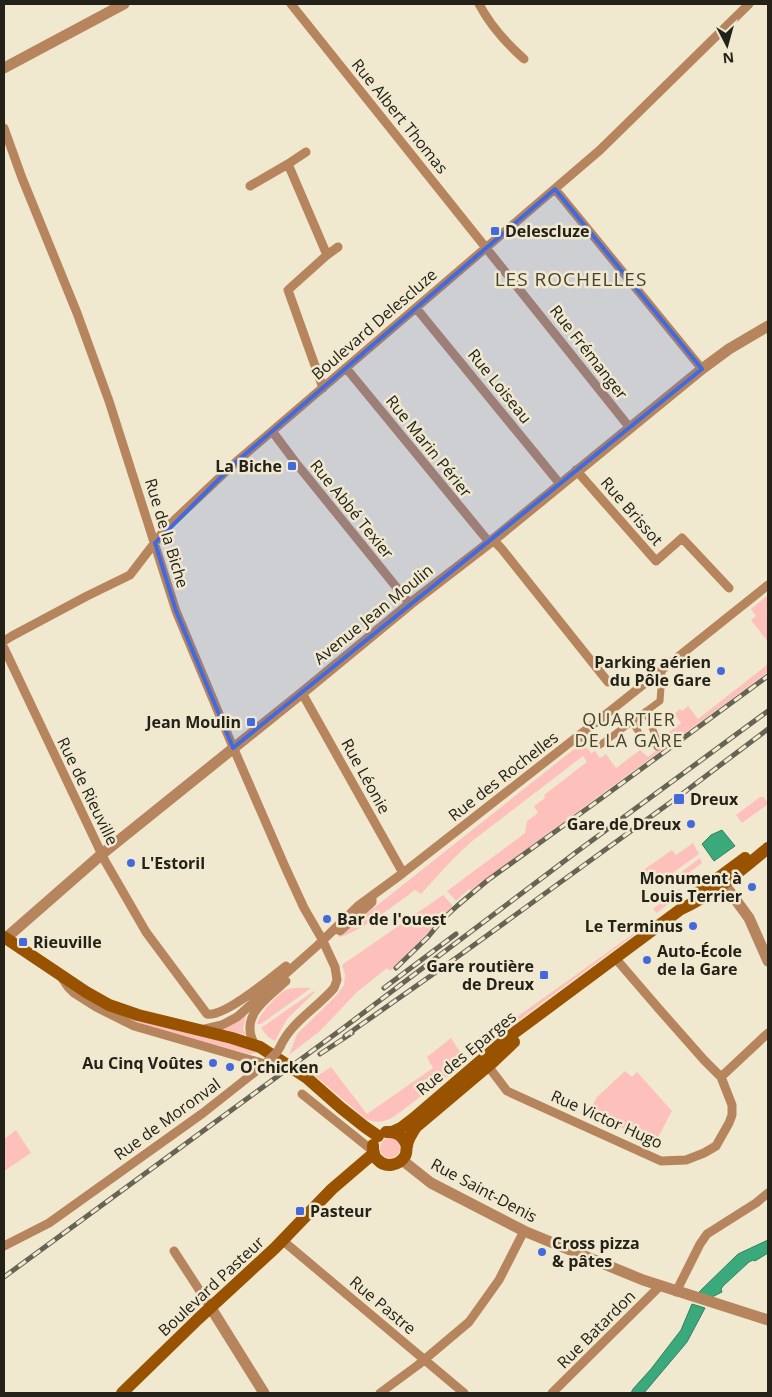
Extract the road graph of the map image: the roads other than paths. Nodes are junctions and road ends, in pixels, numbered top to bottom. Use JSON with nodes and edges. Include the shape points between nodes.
{"nodes":[{"id":1,"x":124,"y":4,"type":"edge"},
{"id":2,"x":291,"y":4,"type":"edge"},
{"id":3,"x":479,"y":4,"type":"edge"},
{"id":4,"x":749,"y":4,"type":"edge"},
{"id":5,"x":524,"y":59,"type":"dead end"},
{"id":6,"x":4,"y":68,"type":"edge"},
{"id":7,"x":4,"y":128,"type":"edge"},
{"id":8,"x":306,"y":152,"type":"dead end"},
{"id":9,"x":288,"y":164,"type":"junction"},
{"id":10,"x":250,"y":186,"type":"dead end"},
{"id":11,"x":555,"y":188,"type":"junction"},
{"id":12,"x":338,"y":247,"type":"dead end"},
{"id":13,"x":486,"y":248,"type":"junction"},
{"id":14,"x":328,"y":255,"type":"junction"},
{"id":15,"x":416,"y":308,"type":"junction"},
{"id":16,"x":768,"y":326,"type":"edge"},
{"id":17,"x":346,"y":368,"type":"junction"},
{"id":18,"x":702,"y":369,"type":"junction"},
{"id":19,"x":323,"y":388,"type":"junction"},
{"id":20,"x":630,"y":428,"type":"junction"},
{"id":21,"x":272,"y":431,"type":"junction"},
{"id":22,"x":576,"y":470,"type":"junction"},
{"id":23,"x":560,"y":484,"type":"junction"},
{"id":24,"x":491,"y":541,"type":"junction"},
{"id":25,"x":155,"y":543,"type":"junction"},
{"id":26,"x":768,"y":585,"type":"edge"},
{"id":27,"x":729,"y":588,"type":"dead end"},
{"id":28,"x":410,"y":604,"type":"junction"},
{"id":29,"x":4,"y":641,"type":"edge"},
{"id":30,"x":4,"y":648,"type":"edge"},
{"id":31,"x":662,"y":674,"type":"dead end"},
{"id":32,"x":608,"y":682,"type":"dead end"},
{"id":33,"x":302,"y":693,"type":"junction"},
{"id":34,"x":646,"y":711,"type":"junction"},
{"id":35,"x":628,"y":718,"type":"dead end"},
{"id":36,"x":638,"y":731,"type":"dead end"},
{"id":37,"x":580,"y":738,"type":"dead end"},
{"id":38,"x":657,"y":747,"type":"dead end"},
{"id":39,"x":235,"y":752,"type":"junction"},
{"id":40,"x":768,"y":844,"type":"edge"},
{"id":41,"x":768,"y":848,"type":"edge"},
{"id":42,"x":102,"y":854,"type":"junction"},
{"id":43,"x":403,"y":873,"type":"junction"},
{"id":44,"x":721,"y":881,"type":"junction"},
{"id":45,"x":5,"y":937,"type":"edge"},
{"id":46,"x":324,"y":942,"type":"junction"},
{"id":47,"x":616,"y":959,"type":"junction"},
{"id":48,"x":768,"y":961,"type":"edge"},
{"id":49,"x":61,"y":976,"type":"junction"},
{"id":50,"x":207,"y":1014,"type":"joint"},
{"id":51,"x":200,"y":1030,"type":"junction"},
{"id":52,"x":768,"y":1032,"type":"edge"},
{"id":53,"x":255,"y":1045,"type":"junction"},
{"id":54,"x":485,"y":1062,"type":"junction"},
{"id":55,"x":265,"y":1064,"type":"junction"},
{"id":56,"x":721,"y":1077,"type":"junction"},
{"id":57,"x":302,"y":1094,"type":"dead end"},
{"id":58,"x":392,"y":1132,"type":"junction"},
{"id":59,"x":378,"y":1136,"type":"junction"},
{"id":60,"x":407,"y":1146,"type":"junction"},
{"id":61,"x":373,"y":1152,"type":"junction"},
{"id":62,"x":402,"y":1160,"type":"junction"},
{"id":63,"x":383,"y":1164,"type":"junction"},
{"id":64,"x":768,"y":1193,"type":"edge"},
{"id":65,"x":320,"y":1201,"type":"junction"},
{"id":66,"x":524,"y":1231,"type":"junction"},
{"id":67,"x":282,"y":1240,"type":"junction"},
{"id":68,"x":4,"y":1246,"type":"edge"},
{"id":69,"x":174,"y":1251,"type":"dead end"},
{"id":70,"x":660,"y":1286,"type":"junction"},
{"id":71,"x":676,"y":1292,"type":"junction"},
{"id":72,"x":211,"y":1308,"type":"junction"},
{"id":73,"x":768,"y":1320,"type":"edge"},
{"id":74,"x":424,"y":1360,"type":"junction"},
{"id":75,"x":122,"y":1393,"type":"edge"},
{"id":76,"x":264,"y":1393,"type":"edge"},
{"id":77,"x":380,"y":1393,"type":"edge"},
{"id":78,"x":464,"y":1393,"type":"edge"},
{"id":79,"x":552,"y":1393,"type":"edge"}],
"edges":[{"from":1,"to":6,"type":"street"},
{"from":2,"to":13,"type":"street","name":"Rue Albert Thomas"},
{"from":3,"to":5,"type":"street","via":[[504,41]]},
{"from":4,"to":11,"type":"street","name":"Boulevard Delescluze","via":[[600,150]]},
{"from":7,"to":25,"type":"street","name":"Rue de la Biche","via":[[106,392]]},
{"from":8,"to":9,"type":"street"},
{"from":9,"to":10,"type":"street"},
{"from":9,"to":14,"type":"street"},
{"from":11,"to":13,"type":"street","name":"Boulevard Delescluze"},
{"from":11,"to":18,"type":"street"},
{"from":12,"to":14,"type":"street"},
{"from":13,"to":15,"type":"street","name":"Boulevard Delescluze"},
{"from":13,"to":20,"type":"street","name":"Rue Frémanger"},
{"from":14,"to":19,"type":"street","via":[[288,290]]},
{"from":15,"to":17,"type":"street","name":"Boulevard Delescluze"},
{"from":15,"to":23,"type":"street","name":"Rue Loiseau"},
{"from":16,"to":18,"type":"street","name":"Avenue Jean Moulin","via":[[728,349]]},
{"from":17,"to":19,"type":"street","name":"Boulevard Delescluze"},
{"from":17,"to":24,"type":"street","name":"Rue Marin Périer"},
{"from":18,"to":20,"type":"street","name":"Avenue Jean Moulin"},
{"from":19,"to":21,"type":"street","name":"Boulevard Delescluze"},
{"from":20,"to":22,"type":"street","name":"Avenue Jean Moulin"},
{"from":21,"to":25,"type":"street","name":"Boulevard Delescluze","via":[[166,528]]},
{"from":21,"to":28,"type":"street","name":"Rue Abbé Texier"},
{"from":22,"to":23,"type":"street","name":"Avenue Jean Moulin"},
{"from":22,"to":27,"type":"street","name":"Rue Brissot","via":[[656,561],[682,538]]},
{"from":23,"to":24,"type":"street","name":"Avenue Jean Moulin"},
{"from":24,"to":28,"type":"street","name":"Avenue Jean Moulin"},
{"from":24,"to":32,"type":"street","name":"Rue Marin Périer","via":[[501,548]]},
{"from":25,"to":29,"type":"street","name":"Boulevard Delescluze","via":[[130,575]]},
{"from":25,"to":39,"type":"street","name":"Rue de la Biche","via":[[176,611]]},
{"from":26,"to":43,"type":"street","name":"Rue des Rochelles"},
{"from":28,"to":33,"type":"street","name":"Avenue Jean Moulin"},
{"from":30,"to":42,"type":"street","name":"Rue de Rieuville"},
{"from":31,"to":34,"type":"street","via":[[660,701]]},
{"from":33,"to":39,"type":"street","name":"Avenue Jean Moulin"},
{"from":33,"to":43,"type":"street","name":"Rue Léonie"},
{"from":34,"to":37,"type":"street","via":[[600,745]]},
{"from":34,"to":38,"type":"street"},
{"from":35,"to":36,"type":"street"},
{"from":39,"to":42,"type":"street","name":"Avenue Jean Moulin"},
{"from":39,"to":46,"type":"street","name":"Rue de la Biche","via":[[304,908]]},
{"from":40,"to":44,"type":"main road"},
{"from":41,"to":44,"type":"main road"},
{"from":42,"to":45,"type":"street","name":"Avenue Jean Moulin"},
{"from":42,"to":50,"type":"street","name":"Rue de Rieuville","via":[[146,932]]},
{"from":43,"to":46,"type":"street","name":"Rue des Rochelles","via":[[374,895],[368,906]]},
{"from":44,"to":47,"type":"main road","name":"Rue des Eparges","via":[[694,895],[681,910]]},
{"from":44,"to":48,"type":"street","via":[[749,918]]},
{"from":45,"to":49,"type":"main road"},
{"from":46,"to":50,"type":"street","name":"Rue des Rochelles","via":[[316,942],[229,1008]]},
{"from":46,"to":51,"type":"street","name":"Rue des Rochelles","via":[[237,1017],[215,1028]]},
{"from":46,"to":53,"type":"street","name":"Rue des Rochelles","via":[[255,1011],[249,1027]]},
{"from":46,"to":55,"type":"street","name":"Rue de Moronval","bridge":true,"via":[[338,976],[336,983],[290,1031]]},
{"from":47,"to":54,"type":"main road","name":"Rue des Eparges","via":[[506,1039]]},
{"from":47,"to":56,"type":"street"},
{"from":49,"to":51,"type":"main road","via":[[109,1005]]},
{"from":49,"to":55,"type":"street","via":[[74,993],[134,1026]]},
{"from":51,"to":53,"type":"main road"},
{"from":52,"to":56,"type":"street"},
{"from":53,"to":59,"type":"main road","via":[[303,1075]]},
{"from":54,"to":56,"type":"street","name":"Rue Victor Hugo","via":[[507,1091],[661,1161],[686,1160],[716,1146],[732,1115],[729,1093]]},
{"from":54,"to":58,"type":"main road","name":"Rue des Eparges"},
{"from":54,"to":60,"type":"main road","via":[[416,1128]]},
{"from":55,"to":68,"type":"street","name":"Rue de Moronval","via":[[203,1113],[48,1223]]},
{"from":57,"to":61,"type":"street"},
{"from":58,"to":59,"type":"main road"},
{"from":58,"to":60,"type":"main road","via":[[399,1134]]},
{"from":59,"to":61,"type":"main road"},
{"from":60,"to":62,"type":"main road"},
{"from":61,"to":63,"type":"main road"},
{"from":61,"to":65,"type":"main road","name":"Boulevard Pasteur"},
{"from":62,"to":63,"type":"main road","via":[[396,1164]]},
{"from":62,"to":66,"type":"street","name":"Rue Saint-Denis","via":[[430,1184]]},
{"from":63,"to":65,"type":"main road","name":"Boulevard Pasteur","via":[[356,1175]]},
{"from":64,"to":71,"type":"street","via":[[707,1234]]},
{"from":65,"to":67,"type":"main road","name":"Boulevard Pasteur"},
{"from":66,"to":70,"type":"street","name":"Rue Saint-Denis"},
{"from":66,"to":74,"type":"street","via":[[499,1280],[469,1322]]},
{"from":67,"to":72,"type":"main road","name":"Boulevard Pasteur"},
{"from":67,"to":74,"type":"street","name":"Rue Pastre"},
{"from":69,"to":72,"type":"street"},
{"from":70,"to":71,"type":"street","name":"Rue Saint-Denis"},
{"from":70,"to":79,"type":"street","name":"Rue Batardon"},
{"from":71,"to":73,"type":"street","name":"Rue Saint-Denis"},
{"from":72,"to":75,"type":"main road","name":"Boulevard Pasteur"},
{"from":72,"to":76,"type":"street"},
{"from":74,"to":77,"type":"street"},
{"from":74,"to":78,"type":"street","name":"Rue Pastre"}]}
